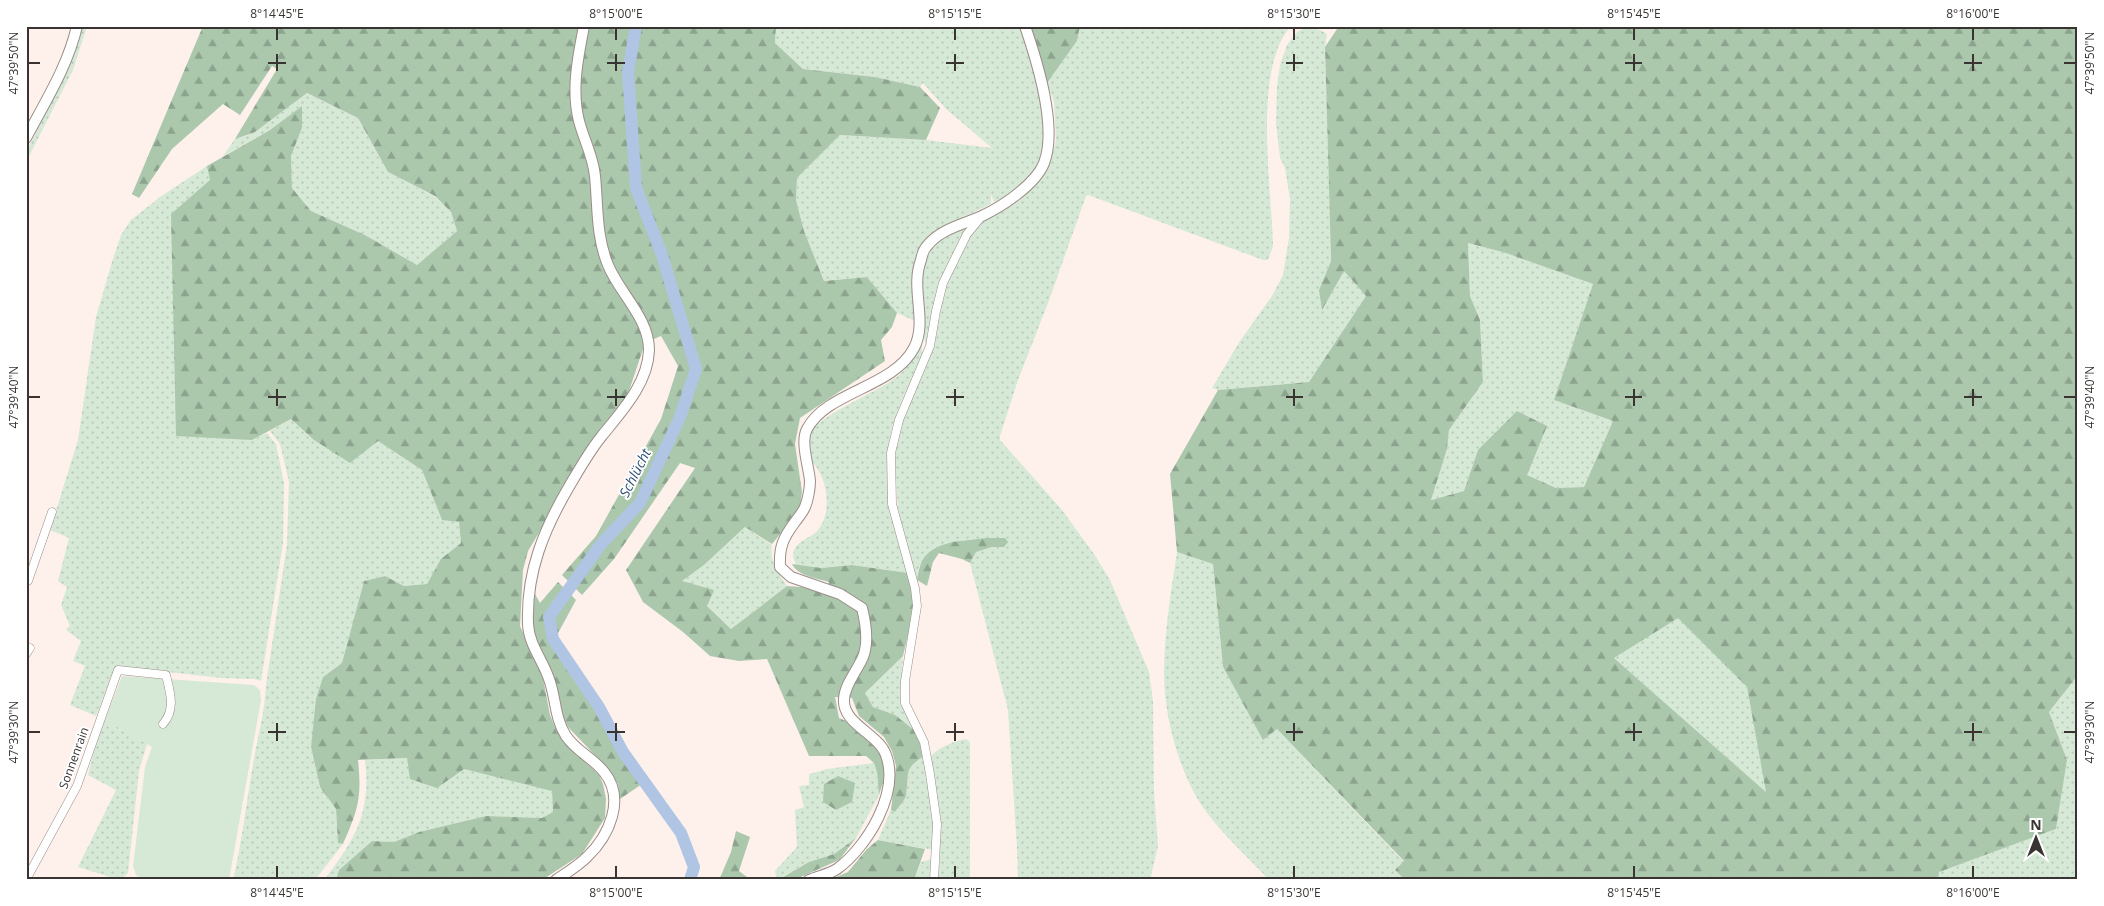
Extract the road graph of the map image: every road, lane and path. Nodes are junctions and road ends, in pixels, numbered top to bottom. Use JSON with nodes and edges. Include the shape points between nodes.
{"nodes":[{"id":1,"x":76,"y":26,"type":"edge"},
{"id":2,"x":584,"y":26,"type":"edge"},
{"id":3,"x":1025,"y":26,"type":"edge"},
{"id":4,"x":26,"y":138,"type":"edge"},
{"id":5,"x":983,"y":215,"type":"junction"},
{"id":6,"x":52,"y":512,"type":"dead end"},
{"id":7,"x":27,"y":582,"type":"edge"},
{"id":8,"x":163,"y":724,"type":"dead end"},
{"id":9,"x":29,"y":876,"type":"edge"},
{"id":10,"x":556,"y":880,"type":"edge"},
{"id":11,"x":809,"y":880,"type":"edge"},
{"id":12,"x":934,"y":880,"type":"edge"}],
"edges":[{"from":1,"to":4,"type":"street","via":[[56,80]]},
{"from":2,"to":10,"type":"street","via":[[576,76],[576,107],[595,174],[599,234],[616,282],[648,333],[649,352],[640,383],[632,397],[585,459],[561,501],[532,570],[529,638],[550,680],[559,724],[567,738],[605,772],[612,784],[615,801],[612,818],[596,847]]},
{"from":3,"to":5,"type":"street","via":[[1046,102],[1048,140],[1044,163],[1029,185]]},
{"from":5,"to":11,"type":"street","via":[[960,224],[926,247],[918,269],[916,290],[920,327],[914,348],[898,368],[834,404],[817,416],[806,430],[805,453],[810,483],[805,508],[779,550],[780,567],[791,577],[840,594],[862,608],[867,628],[864,656],[844,700],[848,716],[880,745],[886,756],[889,779],[886,803],[853,856],[836,870]]},
{"from":5,"to":12,"type":"street","via":[[967,234],[943,283],[930,346],[899,420],[891,453],[892,504],[915,588],[916,606],[905,703],[924,742],[930,774],[937,824]]},
{"from":6,"to":7,"type":"street"},
{"from":8,"to":9,"type":"street","name":"Sonnenrain","via":[[169,717],[172,703],[166,675],[118,670],[78,786]]}]}
